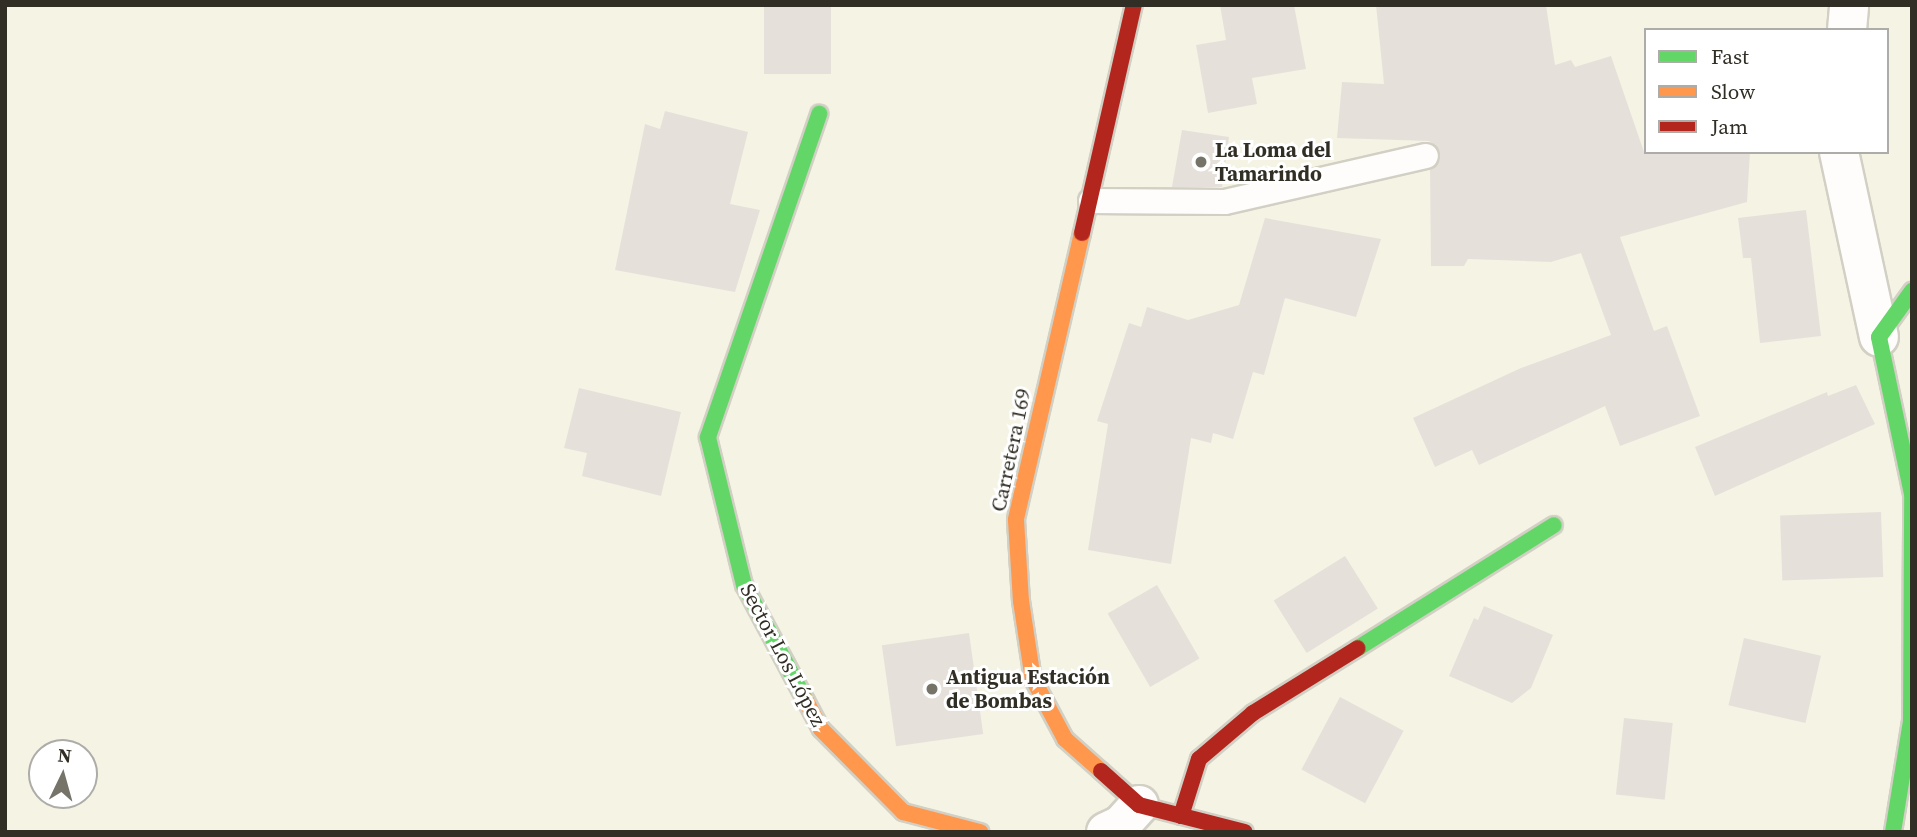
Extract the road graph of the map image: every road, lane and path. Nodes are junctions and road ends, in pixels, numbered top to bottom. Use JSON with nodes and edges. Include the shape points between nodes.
{"nodes":[{"id":1,"x":1134,"y":5,"type":"edge"},
{"id":2,"x":1849,"y":5,"type":"edge"},
{"id":3,"x":1847,"y":28,"type":"edge"},
{"id":4,"x":819,"y":114,"type":"dead end"},
{"id":5,"x":1839,"y":154,"type":"edge"},
{"id":6,"x":1426,"y":156,"type":"dead end"},
{"id":7,"x":1091,"y":201,"type":"junction"},
{"id":8,"x":1912,"y":291,"type":"edge"},
{"id":9,"x":1879,"y":337,"type":"junction"},
{"id":10,"x":1554,"y":525,"type":"dead end"},
{"id":11,"x":1139,"y":805,"type":"junction"},
{"id":12,"x":1181,"y":816,"type":"junction"},
{"id":13,"x":979,"y":832,"type":"edge"},
{"id":14,"x":1106,"y":832,"type":"edge"},
{"id":15,"x":1245,"y":832,"type":"edge"},
{"id":16,"x":1893,"y":832,"type":"edge"}],
"edges":[{"from":1,"to":7,"type":"street","name":"Carretera 169"},
{"from":2,"to":3,"type":"street"},
{"from":4,"to":13,"type":"street","name":"Sector Los López","via":[[708,437],[744,585],[821,729],[903,812]]},
{"from":5,"to":9,"type":"street"},
{"from":6,"to":7,"type":"lane","via":[[1225,202]]},
{"from":7,"to":11,"type":"street","name":"Carretera 169","via":[[1016,520],[1021,601],[1033,678],[1065,739]]},
{"from":8,"to":9,"type":"street"},
{"from":9,"to":16,"type":"street","via":[[1912,495],[1912,720]]},
{"from":10,"to":12,"type":"street","via":[[1253,713],[1199,759]]},
{"from":11,"to":12,"type":"street","name":"Carretera 169"},
{"from":11,"to":14,"type":"street","via":[[1121,825]]},
{"from":12,"to":15,"type":"street","name":"Carretera 169"}]}
